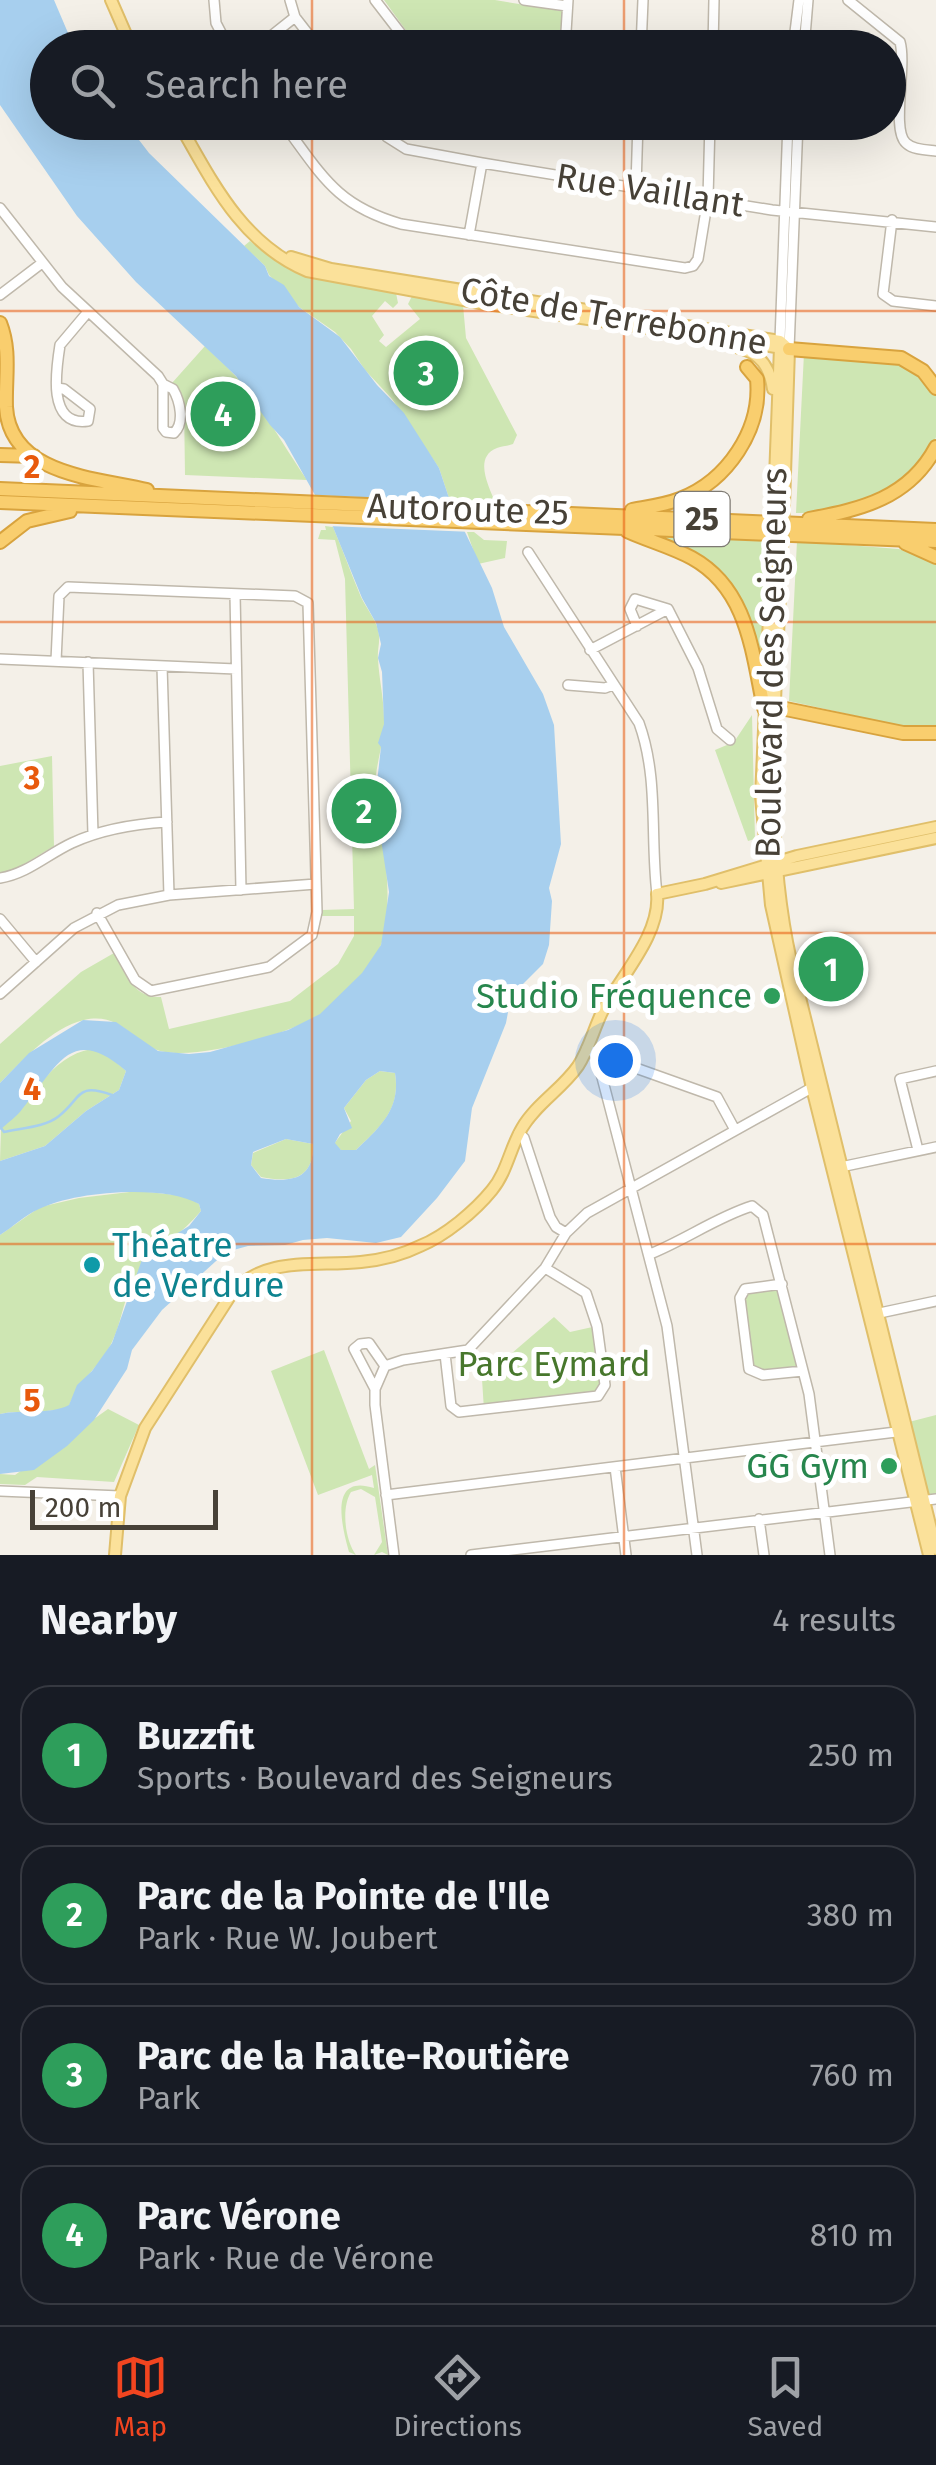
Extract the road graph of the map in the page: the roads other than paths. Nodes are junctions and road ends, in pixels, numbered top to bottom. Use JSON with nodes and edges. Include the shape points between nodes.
{"nodes":[{"id":1,"x":111,"y":0,"type":"edge"},
{"id":2,"x":214,"y":0,"type":"edge"},
{"id":3,"x":290,"y":0,"type":"edge"},
{"id":4,"x":376,"y":0,"type":"edge"},
{"id":5,"x":524,"y":0,"type":"edge"},
{"id":6,"x":643,"y":0,"type":"edge"},
{"id":7,"x":714,"y":0,"type":"edge"},
{"id":8,"x":799,"y":0,"type":"edge"},
{"id":9,"x":808,"y":0,"type":"edge"},
{"id":10,"x":848,"y":0,"type":"edge"},
{"id":11,"x":567,"y":3,"type":"edge"},
{"id":12,"x":295,"y":17,"type":"junction"},
{"id":13,"x":124,"y":30,"type":"edge"},
{"id":14,"x":220,"y":30,"type":"edge"},
{"id":15,"x":279,"y":30,"type":"edge"},
{"id":16,"x":305,"y":30,"type":"edge"},
{"id":17,"x":398,"y":30,"type":"edge"},
{"id":18,"x":566,"y":30,"type":"edge"},
{"id":19,"x":642,"y":30,"type":"edge"},
{"id":20,"x":713,"y":30,"type":"edge"},
{"id":21,"x":795,"y":30,"type":"edge"},
{"id":22,"x":806,"y":30,"type":"edge"},
{"id":23,"x":885,"y":30,"type":"edge"},
{"id":24,"x":189,"y":140,"type":"edge"},
{"id":25,"x":296,"y":140,"type":"edge"},
{"id":26,"x":392,"y":140,"type":"edge"},
{"id":27,"x":637,"y":140,"type":"edge"},
{"id":28,"x":710,"y":140,"type":"edge"},
{"id":29,"x":789,"y":140,"type":"edge"},
{"id":30,"x":795,"y":140,"type":"edge"},
{"id":31,"x":903,"y":140,"type":"edge"},
{"id":32,"x":936,"y":152,"type":"edge"},
{"id":33,"x":482,"y":163,"type":"junction"},
{"id":34,"x":790,"y":164,"type":"junction"},
{"id":35,"x":636,"y":186,"type":"junction"},
{"id":36,"x":708,"y":198,"type":"junction"},
{"id":37,"x":0,"y":208,"type":"edge"},
{"id":38,"x":789,"y":211,"type":"junction"},
{"id":39,"x":892,"y":220,"type":"junction"},
{"id":40,"x":936,"y":227,"type":"edge"},
{"id":41,"x":469,"y":235,"type":"junction"},
{"id":42,"x":42,"y":264,"type":"junction"},
{"id":43,"x":406,"y":285,"type":"junction"},
{"id":44,"x":0,"y":296,"type":"edge"},
{"id":45,"x":936,"y":306,"type":"edge"},
{"id":46,"x":87,"y":313,"type":"junction"},
{"id":47,"x":0,"y":323,"type":"edge"},
{"id":48,"x":684,"y":336,"type":"junction"},
{"id":49,"x":783,"y":346,"type":"junction"},
{"id":50,"x":747,"y":367,"type":"dead end"},
{"id":51,"x":162,"y":384,"type":"junction"},
{"id":52,"x":57,"y":388,"type":"dead end"},
{"id":53,"x":936,"y":388,"type":"edge"},
{"id":54,"x":777,"y":412,"type":"junction"},
{"id":55,"x":936,"y":447,"type":"edge"},
{"id":56,"x":0,"y":454,"type":"edge"},
{"id":57,"x":36,"y":456,"type":"junction"},
{"id":58,"x":0,"y":489,"type":"edge"},
{"id":59,"x":178,"y":497,"type":"junction"},
{"id":60,"x":0,"y":502,"type":"edge"},
{"id":61,"x":779,"y":504,"type":"junction"},
{"id":62,"x":98,"y":506,"type":"junction"},
{"id":63,"x":468,"y":515,"type":"junction"},
{"id":64,"x":610,"y":515,"type":"junction"},
{"id":65,"x":795,"y":522,"type":"junction"},
{"id":66,"x":620,"y":528,"type":"junction"},
{"id":67,"x":936,"y":530,"type":"edge"},
{"id":68,"x":1,"y":539,"type":"edge"},
{"id":69,"x":898,"y":539,"type":"junction"},
{"id":70,"x":936,"y":541,"type":"edge"},
{"id":71,"x":528,"y":552,"type":"dead end"},
{"id":72,"x":936,"y":558,"type":"edge"},
{"id":73,"x":235,"y":594,"type":"junction"},
{"id":74,"x":668,"y":609,"type":"junction"},
{"id":75,"x":637,"y":626,"type":"junction"},
{"id":76,"x":590,"y":650,"type":"junction"},
{"id":77,"x":0,"y":659,"type":"edge"},
{"id":78,"x":56,"y":661,"type":"junction"},
{"id":79,"x":88,"y":662,"type":"junction"},
{"id":80,"x":162,"y":666,"type":"junction"},
{"id":81,"x":236,"y":669,"type":"junction"},
{"id":82,"x":568,"y":685,"type":"dead end"},
{"id":83,"x":613,"y":685,"type":"junction"},
{"id":84,"x":770,"y":708,"type":"junction"},
{"id":85,"x":936,"y":733,"type":"edge"},
{"id":86,"x":730,"y":740,"type":"dead end"},
{"id":87,"x":166,"y":822,"type":"junction"},
{"id":88,"x":936,"y":826,"type":"edge"},
{"id":89,"x":93,"y":834,"type":"junction"},
{"id":90,"x":936,"y":838,"type":"edge"},
{"id":91,"x":775,"y":839,"type":"junction"},
{"id":92,"x":797,"y":856,"type":"junction"},
{"id":93,"x":771,"y":869,"type":"junction"},
{"id":94,"x":0,"y":878,"type":"edge"},
{"id":95,"x":316,"y":884,"type":"junction"},
{"id":96,"x":241,"y":890,"type":"junction"},
{"id":97,"x":657,"y":894,"type":"junction"},
{"id":98,"x":169,"y":895,"type":"junction"},
{"id":99,"x":97,"y":913,"type":"junction"},
{"id":100,"x":0,"y":919,"type":"edge"},
{"id":101,"x":36,"y":962,"type":"junction"},
{"id":102,"x":0,"y":994,"type":"edge"},
{"id":103,"x":587,"y":1048,"type":"junction"},
{"id":104,"x":598,"y":1062,"type":"junction"},
{"id":105,"x":936,"y":1071,"type":"edge"},
{"id":106,"x":817,"y":1086,"type":"junction"},
{"id":107,"x":735,"y":1130,"type":"junction"},
{"id":108,"x":519,"y":1133,"type":"junction"},
{"id":109,"x":936,"y":1146,"type":"edge"},
{"id":110,"x":918,"y":1150,"type":"junction"},
{"id":111,"x":838,"y":1168,"type":"junction"},
{"id":112,"x":633,"y":1186,"type":"junction"},
{"id":113,"x":566,"y":1233,"type":"junction"},
{"id":114,"x":650,"y":1254,"type":"junction"},
{"id":115,"x":546,"y":1268,"type":"junction"},
{"id":116,"x":782,"y":1284,"type":"junction"},
{"id":117,"x":936,"y":1301,"type":"edge"},
{"id":118,"x":873,"y":1314,"type":"junction"},
{"id":119,"x":445,"y":1354,"type":"junction"},
{"id":120,"x":385,"y":1366,"type":"junction"},
{"id":121,"x":803,"y":1371,"type":"junction"},
{"id":122,"x":375,"y":1389,"type":"junction"},
{"id":123,"x":902,"y":1431,"type":"junction"},
{"id":124,"x":815,"y":1442,"type":"junction"},
{"id":125,"x":686,"y":1458,"type":"junction"},
{"id":126,"x":614,"y":1466,"type":"junction"},
{"id":127,"x":0,"y":1491,"type":"edge"},
{"id":128,"x":386,"y":1495,"type":"junction"},
{"id":129,"x":120,"y":1496,"type":"junction"},
{"id":130,"x":925,"y":1500,"type":"edge"},
{"id":131,"x":824,"y":1511,"type":"junction"},
{"id":132,"x":759,"y":1520,"type":"junction"},
{"id":133,"x":694,"y":1528,"type":"junction"},
{"id":134,"x":624,"y":1536,"type":"junction"},
{"id":135,"x":931,"y":1548,"type":"edge"},
{"id":136,"x":115,"y":1555,"type":"edge"},
{"id":137,"x":394,"y":1555,"type":"edge"},
{"id":138,"x":471,"y":1555,"type":"edge"},
{"id":139,"x":626,"y":1555,"type":"edge"},
{"id":140,"x":697,"y":1555,"type":"edge"},
{"id":141,"x":764,"y":1555,"type":"edge"},
{"id":142,"x":830,"y":1555,"type":"edge"}],
"edges":[{"from":1,"to":13,"type":"main road"},
{"from":2,"to":14,"type":"street"},
{"from":3,"to":12,"type":"street"},
{"from":4,"to":17,"type":"street"},
{"from":5,"to":11,"type":"street"},
{"from":6,"to":19,"type":"street"},
{"from":7,"to":20,"type":"street"},
{"from":8,"to":21,"type":"street"},
{"from":9,"to":22,"type":"street"},
{"from":10,"to":23,"type":"street"},
{"from":11,"to":18,"type":"street"},
{"from":12,"to":15,"type":"street"},
{"from":12,"to":16,"type":"street"},
{"from":24,"to":43,"type":"main road","name":"Côte de Terrebonne","via":[[230,210],[294,265],[318,275]]},
{"from":25,"to":41,"type":"street","via":[[352,206],[401,224]]},
{"from":26,"to":33,"type":"street","name":"Rue Vaillant","via":[[406,149]]},
{"from":27,"to":35,"type":"street"},
{"from":28,"to":36,"type":"street"},
{"from":29,"to":34,"type":"street","name":"Boulevard des Seigneurs"},
{"from":30,"to":34,"type":"street","name":"Boulevard des Seigneurs"},
{"from":31,"to":32,"type":"street"},
{"from":33,"to":35,"type":"street","name":"Rue Vaillant"},
{"from":33,"to":41,"type":"street"},
{"from":34,"to":38,"type":"street","name":"Boulevard des Seigneurs"},
{"from":35,"to":36,"type":"street","name":"Rue Vaillant"},
{"from":36,"to":38,"type":"street","name":"Rue Vaillant"},
{"from":36,"to":41,"type":"street","via":[[698,259],[685,268]]},
{"from":37,"to":42,"type":"street"},
{"from":38,"to":39,"type":"street","name":"Rue Vaillant"},
{"from":38,"to":49,"type":"street","name":"Boulevard des Seigneurs"},
{"from":39,"to":40,"type":"street","name":"Rue Vaillant"},
{"from":39,"to":45,"type":"street","via":[[883,294]]},
{"from":42,"to":44,"type":"street"},
{"from":42,"to":46,"type":"street"},
{"from":43,"to":48,"type":"main road","name":"Côte de Terrebonne"},
{"from":43,"to":49,"type":"main road","name":"Côte de Terrebonne"},
{"from":46,"to":51,"type":"street"},
{"from":46,"to":52,"type":"street","via":[[60,344]]},
{"from":47,"to":57,"type":"highway","via":[[8,421]]},
{"from":48,"to":49,"type":"main road","name":"Côte de Terrebonne"},
{"from":48,"to":54,"type":"main road","via":[[756,355],[769,371]]},
{"from":49,"to":53,"type":"highway","via":[[901,358]]},
{"from":49,"to":54,"type":"main road","name":"Boulevard des Seigneurs"},
{"from":49,"to":61,"type":"main road","name":"Boulevard des Seigneurs"},
{"from":50,"to":64,"type":"highway","via":[[756,378],[756,407],[728,465],[680,499]]},
{"from":51,"to":51,"type":"street","via":[[163,428],[174,433],[179,402]]},
{"from":54,"to":61,"type":"main road","name":"Boulevard des Seigneurs"},
{"from":55,"to":65,"type":"highway","via":[[916,476],[889,496]]},
{"from":56,"to":57,"type":"highway"},
{"from":57,"to":59,"type":"highway","via":[[76,476]]},
{"from":58,"to":59,"type":"highway","name":"Autoroute 25","number":"25"},
{"from":59,"to":63,"type":"highway","name":"Autoroute 25","number":"25"},
{"from":60,"to":62,"type":"highway","name":"Autoroute 25","number":"25"},
{"from":61,"to":84,"type":"main road","name":"Boulevard des Seigneurs","bridge":true},
{"from":62,"to":63,"type":"highway","name":"Autoroute 25","number":"25"},
{"from":62,"to":68,"type":"highway","via":[[37,517]]},
{"from":63,"to":64,"type":"highway","name":"Autoroute 25","number":"25"},
{"from":63,"to":66,"type":"highway","name":"Autoroute 25","number":"25"},
{"from":64,"to":65,"type":"highway","name":"Autoroute 25","number":"25"},
{"from":65,"to":67,"type":"highway","name":"Autoroute 25","number":"25"},
{"from":66,"to":69,"type":"highway","name":"Autoroute 25","number":"25"},
{"from":66,"to":84,"type":"highway","via":[[696,560],[728,590],[748,631]]},
{"from":69,"to":70,"type":"highway","name":"Autoroute 25","number":"25"},
{"from":69,"to":72,"type":"highway"},
{"from":71,"to":76,"type":"street"},
{"from":73,"to":78,"type":"street","via":[[66,588],[59,596]]},
{"from":73,"to":81,"type":"street"},
{"from":73,"to":95,"type":"street","via":[[305,599],[309,606]]},
{"from":74,"to":75,"type":"street"},
{"from":74,"to":75,"type":"street","via":[[635,600],[630,608]]},
{"from":74,"to":86,"type":"street","via":[[698,668],[717,729]]},
{"from":75,"to":76,"type":"street"},
{"from":76,"to":83,"type":"street"},
{"from":77,"to":78,"type":"street"},
{"from":78,"to":79,"type":"street"},
{"from":79,"to":80,"type":"street"},
{"from":79,"to":89,"type":"street"},
{"from":80,"to":81,"type":"street"},
{"from":80,"to":87,"type":"street"},
{"from":81,"to":96,"type":"street"},
{"from":82,"to":83,"type":"street"},
{"from":83,"to":97,"type":"street","via":[[645,742]]},
{"from":84,"to":85,"type":"highway"},
{"from":84,"to":91,"type":"main road","name":"Boulevard des Seigneurs"},
{"from":84,"to":93,"type":"main road","name":"Boulevard des Seigneurs","via":[[761,797]]},
{"from":87,"to":89,"type":"street"},
{"from":87,"to":98,"type":"street"},
{"from":88,"to":92,"type":"main road"},
{"from":89,"to":94,"type":"street"},
{"from":90,"to":93,"type":"main road"},
{"from":91,"to":92,"type":"main road"},
{"from":91,"to":93,"type":"main road","name":"Boulevard des Seigneurs"},
{"from":92,"to":93,"type":"main road"},
{"from":93,"to":97,"type":"main road"},
{"from":93,"to":106,"type":"main road","name":"Boulevard des Seigneurs","via":[[779,953]]},
{"from":95,"to":96,"type":"street"},
{"from":95,"to":99,"type":"street","via":[[315,931],[278,963],[159,992],[138,984]]},
{"from":96,"to":98,"type":"street"},
{"from":97,"to":103,"type":"main road","via":[[648,933]]},
{"from":98,"to":99,"type":"street"},
{"from":99,"to":101,"type":"street"},
{"from":100,"to":101,"type":"street"},
{"from":101,"to":102,"type":"street"},
{"from":103,"to":104,"type":"street"},
{"from":103,"to":108,"type":"main road"},
{"from":104,"to":107,"type":"street","via":[[616,1061],[718,1097]]},
{"from":104,"to":112,"type":"street"},
{"from":105,"to":110,"type":"street","via":[[900,1079]]},
{"from":106,"to":107,"type":"street"},
{"from":106,"to":111,"type":"main road","name":"Boulevard des Seigneurs"},
{"from":107,"to":112,"type":"street"},
{"from":108,"to":113,"type":"street","via":[[550,1217]]},
{"from":108,"to":129,"type":"main road","via":[[489,1194],[426,1244],[366,1262],[288,1266],[240,1285],[153,1412]]},
{"from":109,"to":110,"type":"street"},
{"from":110,"to":111,"type":"street"},
{"from":111,"to":118,"type":"main road","name":"Boulevard des Seigneurs"},
{"from":112,"to":113,"type":"street"},
{"from":112,"to":114,"type":"street"},
{"from":113,"to":115,"type":"street"},
{"from":114,"to":116,"type":"street","via":[[752,1206],[763,1214]]},
{"from":114,"to":125,"type":"street","via":[[668,1326]]},
{"from":115,"to":119,"type":"street","via":[[468,1350]]},
{"from":115,"to":119,"type":"street","via":[[586,1293],[606,1385],[598,1396],[460,1412],[452,1406]]},
{"from":116,"to":121,"type":"street"},
{"from":116,"to":121,"type":"street","via":[[745,1289],[740,1298],[749,1369],[763,1375]]},
{"from":117,"to":118,"type":"street"},
{"from":118,"to":123,"type":"main road","name":"Boulevard des Seigneurs"},
{"from":119,"to":120,"type":"street"},
{"from":120,"to":122,"type":"street"},
{"from":120,"to":122,"type":"street","via":[[369,1343],[354,1349]]},
{"from":121,"to":124,"type":"street"},
{"from":122,"to":128,"type":"street"},
{"from":123,"to":124,"type":"street"},
{"from":123,"to":130,"type":"main road","name":"Boulevard des Seigneurs"},
{"from":124,"to":125,"type":"street"},
{"from":124,"to":131,"type":"street"},
{"from":125,"to":126,"type":"street"},
{"from":125,"to":133,"type":"street"},
{"from":126,"to":128,"type":"street"},
{"from":126,"to":134,"type":"street"},
{"from":127,"to":129,"type":"street"},
{"from":128,"to":137,"type":"street"},
{"from":129,"to":136,"type":"main road"},
{"from":130,"to":131,"type":"street"},
{"from":130,"to":135,"type":"main road","name":"Boulevard des Seigneurs"},
{"from":131,"to":132,"type":"street"},
{"from":131,"to":142,"type":"street"},
{"from":132,"to":133,"type":"street"},
{"from":132,"to":141,"type":"street"},
{"from":133,"to":134,"type":"street"},
{"from":133,"to":140,"type":"street"},
{"from":134,"to":138,"type":"street"},
{"from":134,"to":139,"type":"street"}]}
